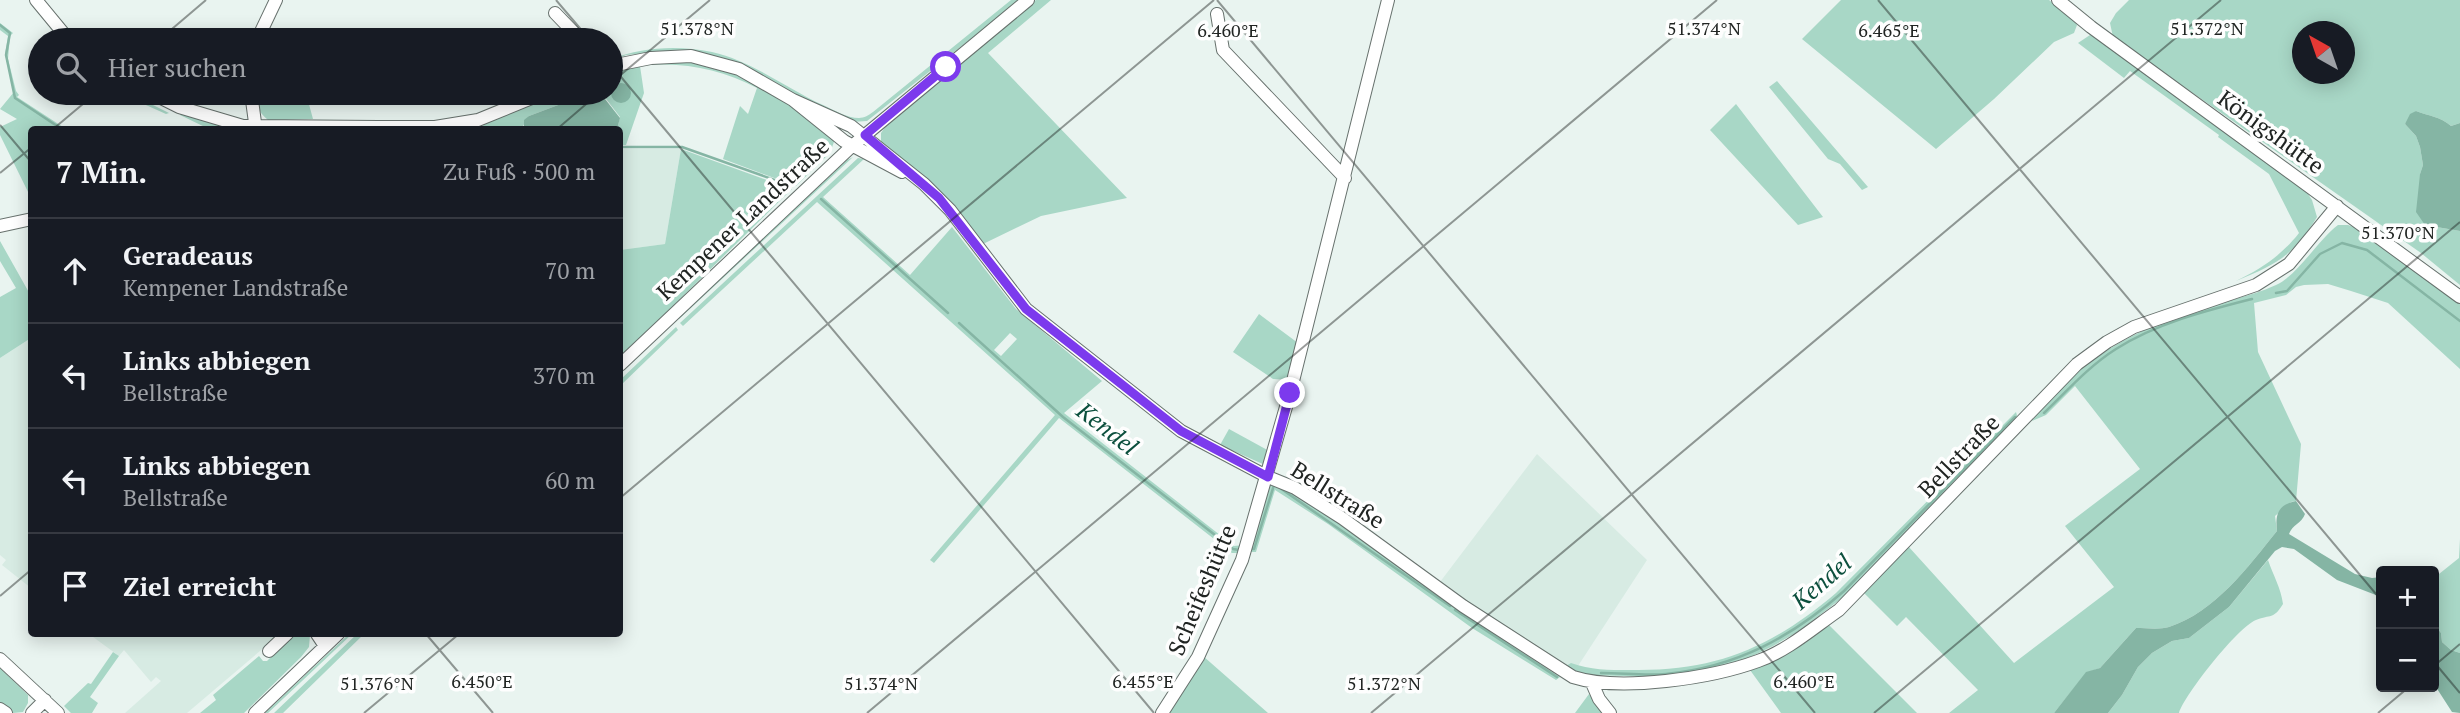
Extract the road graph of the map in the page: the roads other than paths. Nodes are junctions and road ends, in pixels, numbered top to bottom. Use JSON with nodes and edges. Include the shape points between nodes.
{"nodes":[{"id":1,"x":276,"y":0,"type":"edge"},
{"id":2,"x":1028,"y":0,"type":"edge"},
{"id":3,"x":1388,"y":0,"type":"edge"},
{"id":4,"x":2058,"y":0,"type":"edge"},
{"id":5,"x":41,"y":2,"type":"edge"},
{"id":6,"x":555,"y":13,"type":"dead end"},
{"id":7,"x":1217,"y":14,"type":"dead end"},
{"id":8,"x":60,"y":28,"type":"edge"},
{"id":9,"x":263,"y":28,"type":"edge"},
{"id":10,"x":569,"y":28,"type":"edge"},
{"id":11,"x":623,"y":64,"type":"edge"},
{"id":12,"x":793,"y":100,"type":"junction"},
{"id":13,"x":179,"y":105,"type":"edge"},
{"id":14,"x":252,"y":105,"type":"edge"},
{"id":15,"x":515,"y":105,"type":"edge"},
{"id":16,"x":243,"y":126,"type":"edge"},
{"id":17,"x":256,"y":126,"type":"edge"},
{"id":18,"x":441,"y":126,"type":"edge"},
{"id":19,"x":865,"y":135,"type":"junction"},
{"id":20,"x":852,"y":146,"type":"junction"},
{"id":21,"x":1345,"y":177,"type":"junction"},
{"id":22,"x":924,"y":184,"type":"junction"},
{"id":23,"x":2337,"y":206,"type":"junction"},
{"id":24,"x":28,"y":220,"type":"edge"},
{"id":25,"x":0,"y":226,"type":"edge"},
{"id":26,"x":2460,"y":297,"type":"edge"},
{"id":27,"x":623,"y":362,"type":"edge"},
{"id":28,"x":1268,"y":477,"type":"junction"},
{"id":29,"x":284,"y":637,"type":"edge"},
{"id":30,"x":319,"y":637,"type":"edge"},
{"id":31,"x":334,"y":637,"type":"edge"},
{"id":32,"x":326,"y":646,"type":"junction"},
{"id":33,"x":269,"y":651,"type":"dead end"},
{"id":34,"x":0,"y":659,"type":"edge"},
{"id":35,"x":1592,"y":683,"type":"junction"},
{"id":36,"x":45,"y":700,"type":"junction"},
{"id":37,"x":0,"y":709,"type":"edge"},
{"id":38,"x":6,"y":713,"type":"edge"},
{"id":39,"x":32,"y":713,"type":"edge"},
{"id":40,"x":58,"y":713,"type":"edge"},
{"id":41,"x":255,"y":713,"type":"edge"},
{"id":42,"x":1162,"y":713,"type":"edge"},
{"id":43,"x":1610,"y":713,"type":"edge"}],
"edges":[{"from":1,"to":9,"type":"street"},
{"from":2,"to":19,"type":"street","name":"Kempener Landstraße"},
{"from":3,"to":21,"type":"street","name":"Bellstraße"},
{"from":4,"to":23,"type":"street","name":"Königshütte"},
{"from":5,"to":8,"type":"street"},
{"from":6,"to":10,"type":"street"},
{"from":7,"to":21,"type":"street","via":[[1223,50]]},
{"from":11,"to":12,"type":"street","name":"Bellstraße","via":[[691,56],[739,69]]},
{"from":12,"to":19,"type":"street","name":"Bellstraße"},
{"from":12,"to":20,"type":"street","name":"Bellstraße"},
{"from":13,"to":16,"type":"street"},
{"from":14,"to":17,"type":"street"},
{"from":15,"to":18,"type":"street","via":[[478,120]]},
{"from":19,"to":20,"type":"street","name":"Kempener Landstraße"},
{"from":19,"to":22,"type":"street","name":"Bellstraße"},
{"from":20,"to":22,"type":"street","name":"Bellstraße"},
{"from":20,"to":27,"type":"street","name":"Kempener Landstraße"},
{"from":21,"to":28,"type":"street","name":"Bellstraße"},
{"from":22,"to":28,"type":"street","name":"Bellstraße","via":[[950,210],[1026,309],[1181,431]]},
{"from":23,"to":26,"type":"street","name":"Königshütte"},
{"from":23,"to":35,"type":"street","name":"Bellstraße","via":[[2289,264],[2256,285],[2134,327],[2077,364],[1839,610],[1799,639],[1759,661],[1710,675]]},
{"from":24,"to":25,"type":"street"},
{"from":28,"to":35,"type":"street","name":"Bellstraße","via":[[1342,517],[1463,606],[1573,677]]},
{"from":28,"to":42,"type":"street","name":"Scheifeshütte","via":[[1226,596],[1198,657]]},
{"from":29,"to":33,"type":"street"},
{"from":30,"to":32,"type":"street"},
{"from":31,"to":32,"type":"street"},
{"from":32,"to":41,"type":"street"},
{"from":34,"to":36,"type":"street"},
{"from":35,"to":43,"type":"street"},
{"from":36,"to":39,"type":"street"},
{"from":36,"to":40,"type":"street"},
{"from":37,"to":38,"type":"street"}]}
